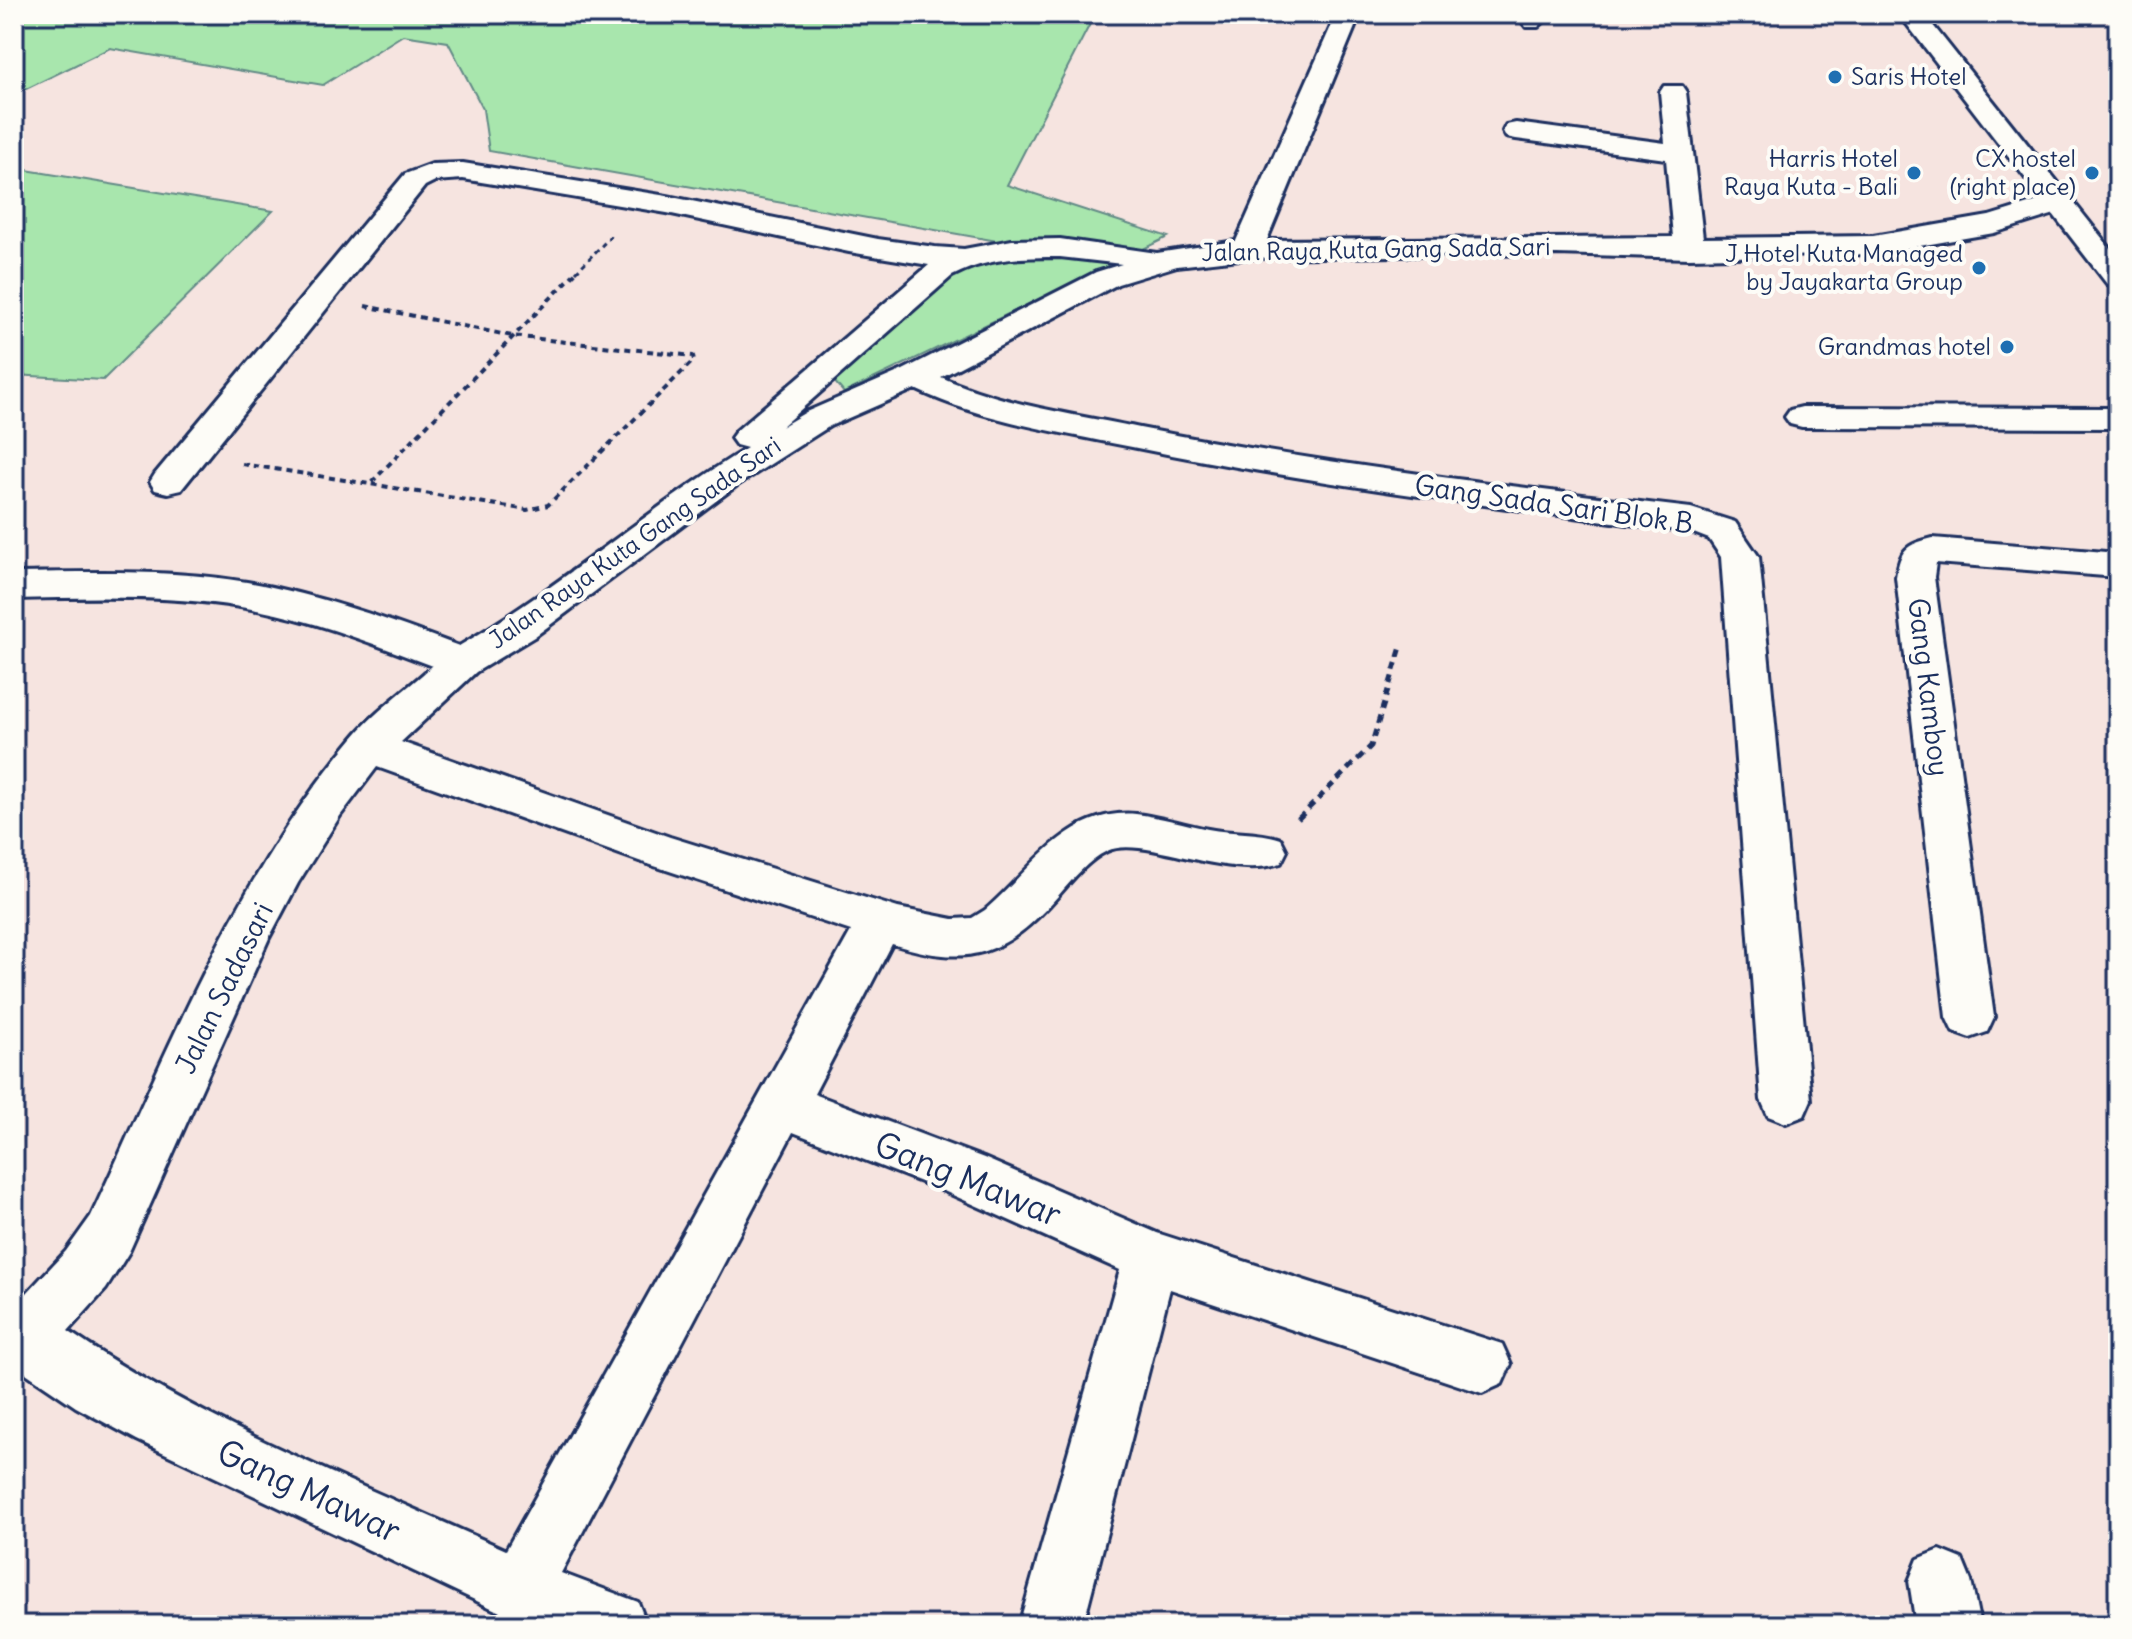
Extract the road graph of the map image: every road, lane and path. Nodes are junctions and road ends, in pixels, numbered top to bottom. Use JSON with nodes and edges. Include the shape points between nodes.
{"nodes":[{"id":1,"x":1340,"y":14,"type":"edge"},
{"id":2,"x":1905,"y":15,"type":"edge"},
{"id":3,"x":1673,"y":92,"type":"dead end"},
{"id":4,"x":1516,"y":131,"type":"dead end"},
{"id":5,"x":1679,"y":153,"type":"junction"},
{"id":6,"x":646,"y":200,"type":"junction"},
{"id":7,"x":2061,"y":203,"type":"junction"},
{"id":8,"x":1248,"y":249,"type":"junction"},
{"id":9,"x":1689,"y":249,"type":"junction"},
{"id":10,"x":964,"y":258,"type":"junction"},
{"id":11,"x":1157,"y":261,"type":"junction"},
{"id":12,"x":1107,"y":278,"type":"junction"},
{"id":13,"x":2118,"y":278,"type":"edge"},
{"id":14,"x":318,"y":297,"type":"junction"},
{"id":15,"x":512,"y":336,"type":"junction"},
{"id":16,"x":915,"y":377,"type":"junction"},
{"id":17,"x":1802,"y":417,"type":"dead end"},
{"id":18,"x":2118,"y":418,"type":"edge"},
{"id":19,"x":189,"y":456,"type":"junction"},
{"id":20,"x":723,"y":478,"type":"junction"},
{"id":21,"x":168,"y":482,"type":"dead end"},
{"id":22,"x":370,"y":484,"type":"junction"},
{"id":23,"x":2118,"y":565,"type":"edge"},
{"id":24,"x":14,"y":586,"type":"edge"},
{"id":25,"x":1401,"y":647,"type":"dead end"},
{"id":26,"x":462,"y":662,"type":"junction"},
{"id":27,"x":369,"y":747,"type":"junction"},
{"id":28,"x":1265,"y":851,"type":"joint"},
{"id":29,"x":881,"y":921,"type":"junction"},
{"id":30,"x":1970,"y":1017,"type":"dead end"},
{"id":31,"x":1786,"y":1100,"type":"dead end"},
{"id":32,"x":783,"y":1105,"type":"junction"},
{"id":33,"x":1151,"y":1257,"type":"junction"},
{"id":34,"x":18,"y":1338,"type":"edge"},
{"id":35,"x":1482,"y":1364,"type":"dead end"},
{"id":36,"x":519,"y":1589,"type":"junction"},
{"id":37,"x":615,"y":1625,"type":"edge"},
{"id":38,"x":1051,"y":1625,"type":"edge"}],
"edges":[{"from":1,"to":8,"type":"street","via":[[1345,22]]},
{"from":2,"to":7,"type":"street"},
{"from":3,"to":5,"type":"street"},
{"from":4,"to":5,"type":"street"},
{"from":5,"to":9,"type":"street"},
{"from":6,"to":10,"type":"street","via":[[887,250]]},
{"from":6,"to":14,"type":"street","via":[[463,171],[427,173],[415,180]]},
{"from":6,"to":15,"type":"path"},
{"from":7,"to":9,"type":"street","name":"Jalan Raya Kuta Gang Sada Sari","via":[[1994,224],[1873,245]]},
{"from":7,"to":13,"type":"street"},
{"from":8,"to":9,"type":"street","name":"Jalan Raya Kuta Gang Sada Sari"},
{"from":8,"to":11,"type":"street","name":"Jalan Raya Kuta Gang Sada Sari"},
{"from":10,"to":11,"type":"street","via":[[1020,247],[1060,247]]},
{"from":10,"to":12,"type":"street"},
{"from":10,"to":20,"type":"street","via":[[941,270],[739,445],[726,459]]},
{"from":11,"to":12,"type":"street","name":"Jalan Raya Kuta Gang Sada Sari"},
{"from":12,"to":16,"type":"street","name":"Jalan Raya Kuta Gang Sada Sari"},
{"from":14,"to":15,"type":"path"},
{"from":14,"to":19,"type":"street"},
{"from":15,"to":22,"type":"path"},
{"from":15,"to":22,"type":"path","via":[[694,360],[548,505],[527,510]]},
{"from":16,"to":20,"type":"street","name":"Jalan Raya Kuta Gang Sada Sari","via":[[818,419]]},
{"from":16,"to":31,"type":"street","name":"Gang Sada Sari Blok B","via":[[1008,410],[1213,454],[1720,527],[1740,557]]},
{"from":17,"to":18,"type":"street"},
{"from":19,"to":21,"type":"street"},
{"from":19,"to":22,"type":"path"},
{"from":20,"to":26,"type":"street","name":"Jalan Raya Kuta Gang Sada Sari","via":[[520,628]]},
{"from":23,"to":30,"type":"street","name":"Gang Kamboy","via":[[1933,550],[1918,557],[1915,577]]},
{"from":24,"to":26,"type":"street","via":[[190,587],[248,595],[362,626]]},
{"from":25,"to":28,"type":"path","via":[[1371,746]]},
{"from":26,"to":27,"type":"street","name":"Jalan Sadasari"},
{"from":27,"to":29,"type":"street","via":[[666,854]]},
{"from":27,"to":34,"type":"street","name":"Jalan Sadasari","via":[[325,804],[254,921],[104,1245]]},
{"from":28,"to":29,"type":"street","via":[[1234,854],[1128,830],[1108,832],[1073,851],[988,933],[946,937]]},
{"from":29,"to":32,"type":"street"},
{"from":32,"to":33,"type":"street","name":"Gang Mawar","via":[[965,1175]]},
{"from":32,"to":36,"type":"street"},
{"from":33,"to":35,"type":"street","name":"Gang Mawar"},
{"from":33,"to":38,"type":"street"},
{"from":34,"to":36,"type":"street","name":"Gang Mawar","via":[[158,1419]]},
{"from":36,"to":37,"type":"street","name":"Gang Mawar"}]}
